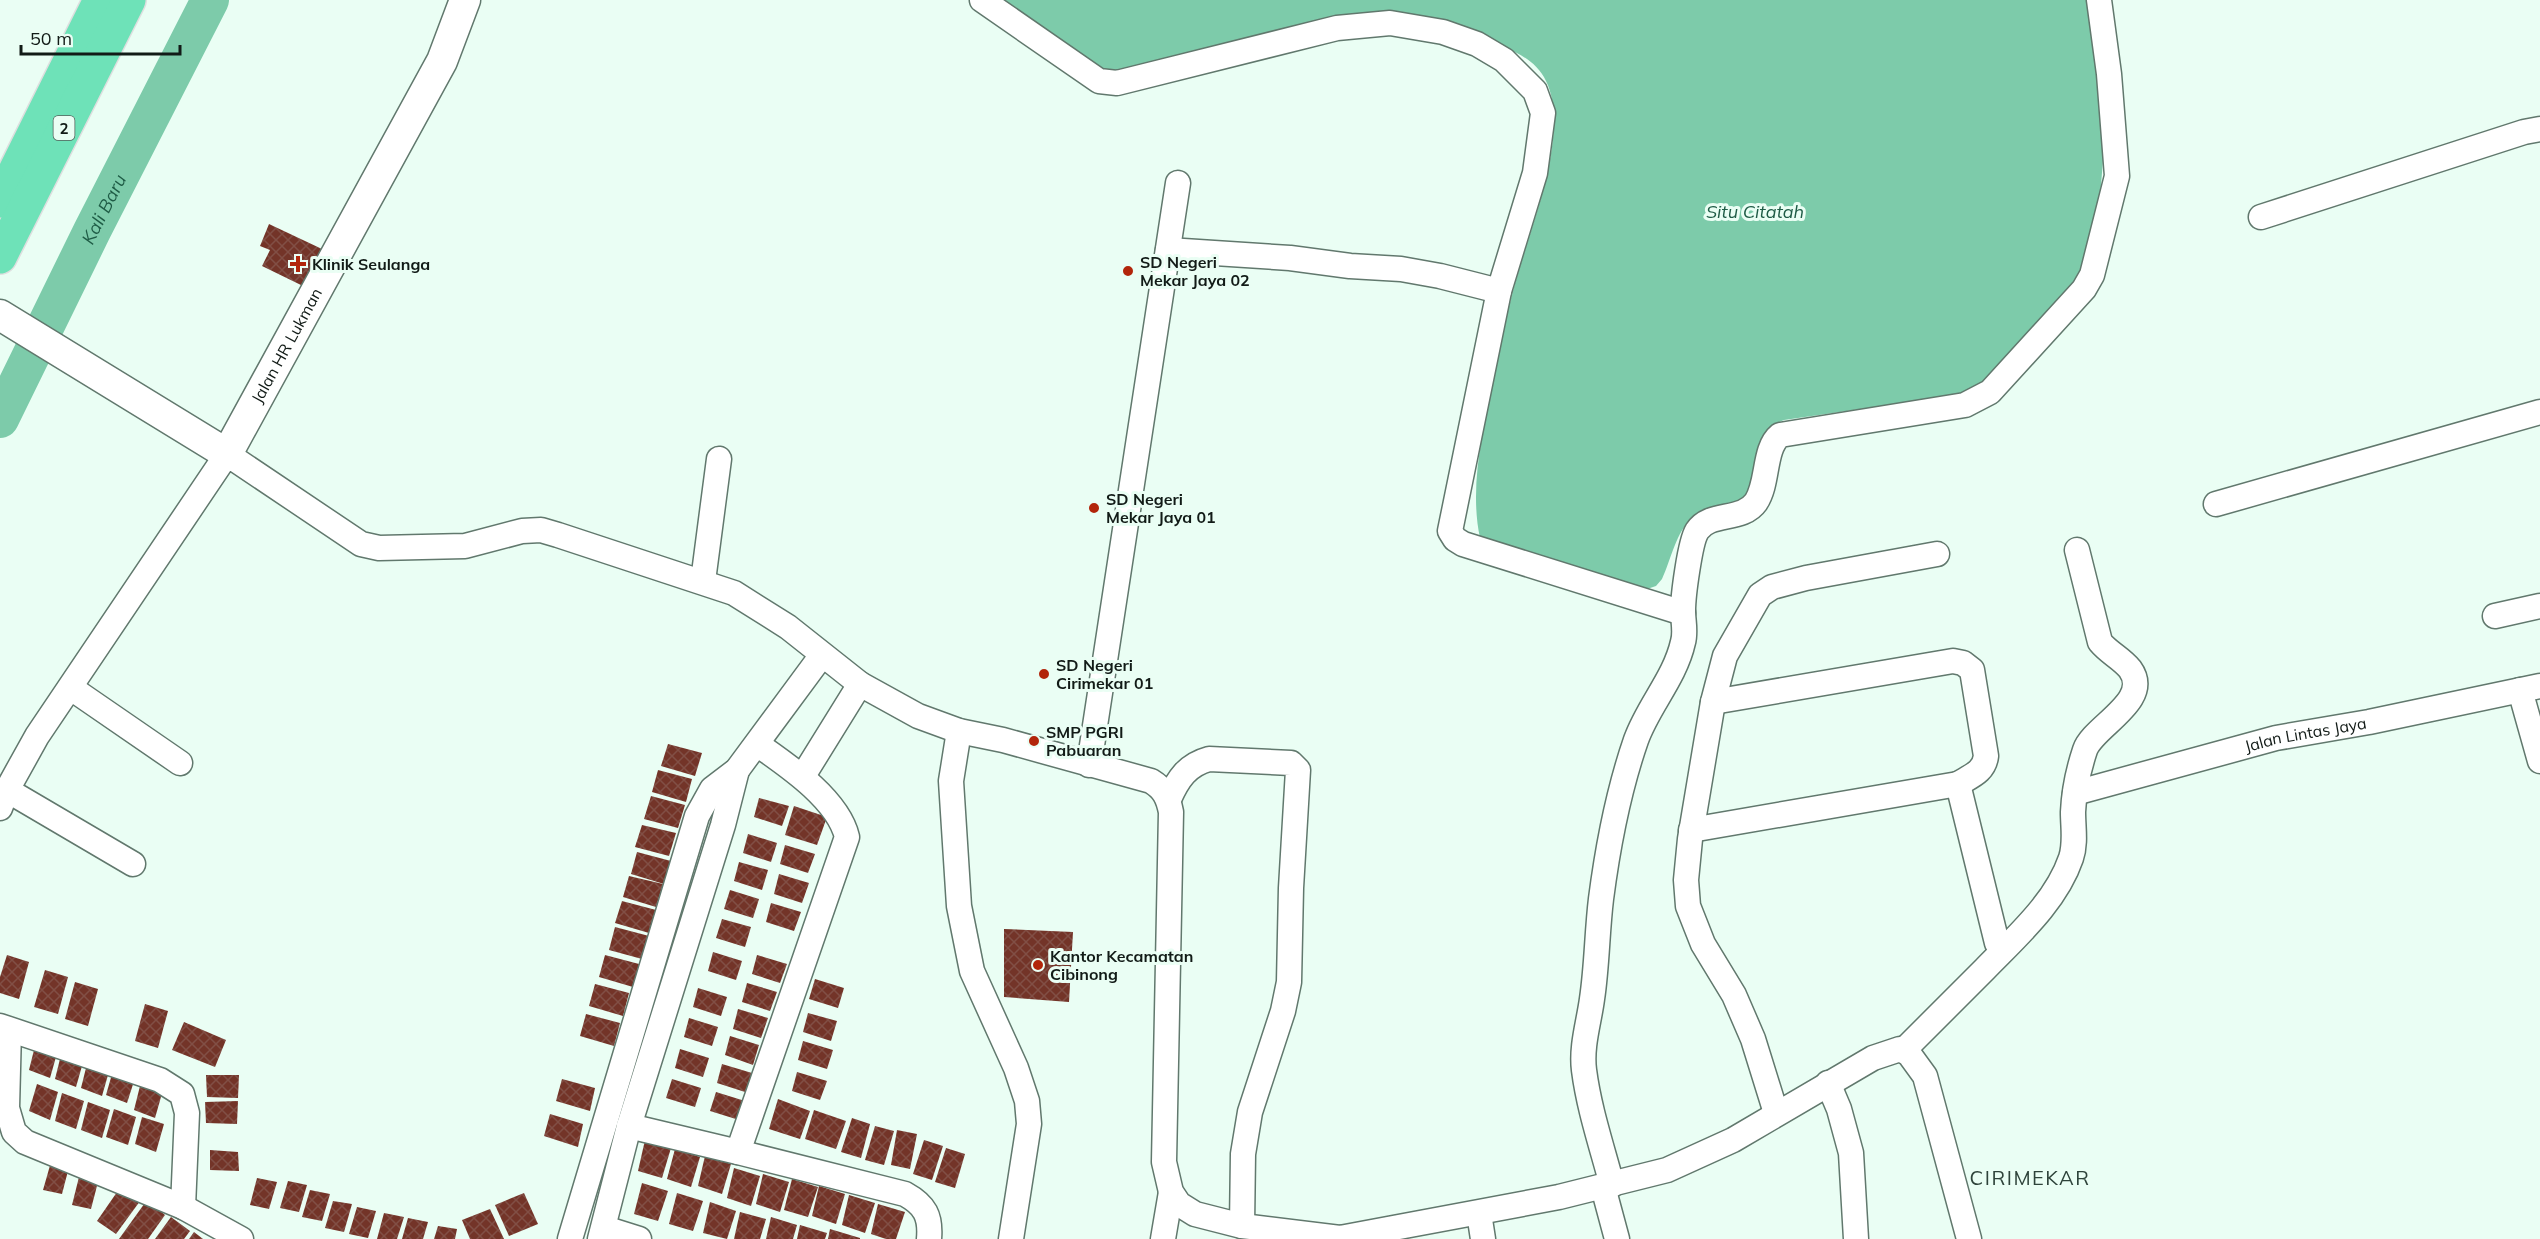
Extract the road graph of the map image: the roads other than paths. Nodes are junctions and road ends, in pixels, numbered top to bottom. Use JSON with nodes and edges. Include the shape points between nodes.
{"nodes":[{"id":1,"x":100,"y":0,"type":"edge"},
{"id":2,"x":129,"y":0,"type":"edge"},
{"id":3,"x":465,"y":0,"type":"edge"},
{"id":4,"x":982,"y":0,"type":"edge"},
{"id":5,"x":2100,"y":0,"type":"edge"},
{"id":6,"x":2540,"y":129,"type":"edge"},
{"id":7,"x":8,"y":164,"type":"edge"},
{"id":8,"x":1178,"y":183,"type":"dead end"},
{"id":9,"x":0,"y":201,"type":"edge"},
{"id":10,"x":2261,"y":217,"type":"dead end"},
{"id":11,"x":1168,"y":250,"type":"junction"},
{"id":12,"x":0,"y":257,"type":"edge"},
{"id":13,"x":1498,"y":291,"type":"junction"},
{"id":14,"x":12,"y":322,"type":"edge"},
{"id":15,"x":2540,"y":412,"type":"edge"},
{"id":16,"x":228,"y":454,"type":"junction"},
{"id":17,"x":719,"y":459,"type":"dead end"},
{"id":18,"x":2216,"y":504,"type":"dead end"},
{"id":19,"x":2077,"y":550,"type":"dead end"},
{"id":20,"x":1937,"y":555,"type":"dead end"},
{"id":21,"x":703,"y":581,"type":"junction"},
{"id":22,"x":2540,"y":606,"type":"edge"},
{"id":23,"x":1683,"y":613,"type":"junction"},
{"id":24,"x":2496,"y":616,"type":"dead end"},
{"id":25,"x":822,"y":655,"type":"junction"},
{"id":26,"x":71,"y":688,"type":"junction"},
{"id":27,"x":2530,"y":688,"type":"edge"},
{"id":28,"x":870,"y":689,"type":"junction"},
{"id":29,"x":1713,"y":702,"type":"junction"},
{"id":30,"x":959,"y":731,"type":"junction"},
{"id":31,"x":757,"y":744,"type":"junction"},
{"id":32,"x":2540,"y":761,"type":"edge"},
{"id":33,"x":180,"y":763,"type":"dead end"},
{"id":34,"x":1089,"y":765,"type":"junction"},
{"id":35,"x":737,"y":770,"type":"junction"},
{"id":36,"x":803,"y":776,"type":"junction"},
{"id":37,"x":1958,"y":784,"type":"junction"},
{"id":38,"x":2075,"y":793,"type":"junction"},
{"id":39,"x":3,"y":799,"type":"edge"},
{"id":40,"x":1168,"y":799,"type":"junction"},
{"id":41,"x":1692,"y":830,"type":"junction"},
{"id":42,"x":133,"y":864,"type":"dead end"},
{"id":43,"x":1997,"y":943,"type":"dead end"},
{"id":44,"x":4,"y":1028,"type":"edge"},
{"id":45,"x":1904,"y":1050,"type":"junction"},
{"id":46,"x":1828,"y":1083,"type":"junction"},
{"id":47,"x":1776,"y":1113,"type":"junction"},
{"id":48,"x":629,"y":1126,"type":"junction"},
{"id":49,"x":738,"y":1152,"type":"junction"},
{"id":50,"x":1608,"y":1186,"type":"junction"},
{"id":51,"x":1171,"y":1192,"type":"junction"},
{"id":52,"x":183,"y":1207,"type":"junction"},
{"id":53,"x":1479,"y":1213,"type":"junction"},
{"id":54,"x":1242,"y":1226,"type":"junction"},
{"id":55,"x":602,"y":1234,"type":"edge"},
{"id":56,"x":1340,"y":1238,"type":"edge"},
{"id":57,"x":241,"y":1239,"type":"edge"},
{"id":58,"x":570,"y":1239,"type":"edge"},
{"id":59,"x":639,"y":1239,"type":"edge"},
{"id":60,"x":929,"y":1239,"type":"edge"},
{"id":61,"x":1011,"y":1239,"type":"edge"},
{"id":62,"x":1163,"y":1239,"type":"edge"},
{"id":63,"x":1483,"y":1239,"type":"edge"},
{"id":64,"x":1617,"y":1239,"type":"edge"},
{"id":65,"x":1856,"y":1239,"type":"edge"},
{"id":66,"x":1968,"y":1239,"type":"edge"}],
"edges":[{"from":1,"to":7,"type":"highway","number":"2"},
{"from":2,"to":12,"type":"highway","number":"2"},
{"from":3,"to":16,"type":"street","name":"Jalan HR Lukman","via":[[442,61]]},
{"from":4,"to":13,"type":"street","via":[[1083,72],[1099,81],[1117,83],[1361,24],[1425,28],[1496,54],[1525,79],[1543,113],[1535,173]]},
{"from":5,"to":23,"type":"street","via":[[2117,176],[2085,289],[1990,392],[1979,399],[1965,405],[1789,433],[1773,441],[1763,486],[1751,508],[1698,530],[1683,596]]},
{"from":6,"to":10,"type":"street"},
{"from":7,"to":9,"type":"highway","number":"2"},
{"from":8,"to":11,"type":"street"},
{"from":11,"to":13,"type":"street","via":[[1393,268]]},
{"from":11,"to":34,"type":"street"},
{"from":13,"to":23,"type":"street","via":[[1450,531],[1463,544]]},
{"from":14,"to":16,"type":"street"},
{"from":15,"to":18,"type":"street"},
{"from":16,"to":21,"type":"street","via":[[361,544],[379,548],[465,546],[501,535],[541,531]]},
{"from":16,"to":26,"type":"street"},
{"from":17,"to":21,"type":"street"},
{"from":19,"to":38,"type":"street","via":[[2100,642],[2131,671],[2135,685],[2119,716],[2087,745]]},
{"from":20,"to":29,"type":"street","via":[[1796,580],[1766,590],[1725,656]]},
{"from":21,"to":25,"type":"street","via":[[734,593],[788,627]]},
{"from":22,"to":24,"type":"street"},
{"from":23,"to":50,"type":"street","via":[[1684,640],[1680,652],[1637,738],[1617,802],[1601,900],[1584,1069]]},
{"from":25,"to":28,"type":"street"},
{"from":25,"to":31,"type":"street"},
{"from":26,"to":33,"type":"street"},
{"from":26,"to":39,"type":"street","via":[[37,736]]},
{"from":27,"to":32,"type":"street"},
{"from":27,"to":38,"type":"street","name":"Jalan Lintas Jaya","via":[[2276,738]]},
{"from":28,"to":30,"type":"street","via":[[918,716]]},
{"from":28,"to":36,"type":"street"},
{"from":29,"to":37,"type":"street","via":[[1953,661],[1963,663],[1971,670],[1986,756],[1979,772]]},
{"from":29,"to":41,"type":"street"},
{"from":30,"to":34,"type":"street"},
{"from":30,"to":61,"type":"street","via":[[951,781],[959,906],[972,971],[1027,1101],[1029,1124]]},
{"from":31,"to":35,"type":"street"},
{"from":31,"to":36,"type":"street"},
{"from":34,"to":40,"type":"street","via":[[1151,781],[1160,786]]},
{"from":35,"to":48,"type":"street"},
{"from":35,"to":58,"type":"street","via":[[712,789],[698,816]]},
{"from":36,"to":49,"type":"street","via":[[839,818],[847,837]]},
{"from":37,"to":41,"type":"street"},
{"from":37,"to":43,"type":"street"},
{"from":38,"to":45,"type":"street","via":[[2072,857],[2051,896],[2024,929]]},
{"from":39,"to":42,"type":"street"},
{"from":40,"to":51,"type":"street","via":[[1171,812],[1164,1162]]},
{"from":40,"to":54,"type":"street","via":[[1184,773],[1209,759],[1291,763],[1298,770],[1289,982],[1250,1112],[1243,1155]]},
{"from":41,"to":47,"type":"street","via":[[1686,880],[1692,920],[1753,1040]]},
{"from":44,"to":52,"type":"street","via":[[8,1108],[15,1132],[25,1142]]},
{"from":44,"to":52,"type":"street","via":[[160,1080],[182,1094],[187,1113]]},
{"from":45,"to":46,"type":"street","via":[[1873,1058]]},
{"from":45,"to":66,"type":"street","via":[[1924,1076]]},
{"from":46,"to":47,"type":"street"},
{"from":46,"to":65,"type":"street","via":[[1851,1153]]},
{"from":47,"to":50,"type":"street","via":[[1703,1155],[1667,1170]]},
{"from":48,"to":49,"type":"street"},
{"from":48,"to":55,"type":"street"},
{"from":49,"to":60,"type":"street","via":[[905,1194],[924,1206],[929,1218]]},
{"from":50,"to":53,"type":"street"},
{"from":50,"to":64,"type":"street"},
{"from":51,"to":54,"type":"street","via":[[1179,1204],[1195,1215]]},
{"from":51,"to":62,"type":"street"},
{"from":52,"to":57,"type":"street"},
{"from":53,"to":56,"type":"street"},
{"from":53,"to":63,"type":"street"},
{"from":54,"to":56,"type":"street"},
{"from":55,"to":59,"type":"street"}]}
